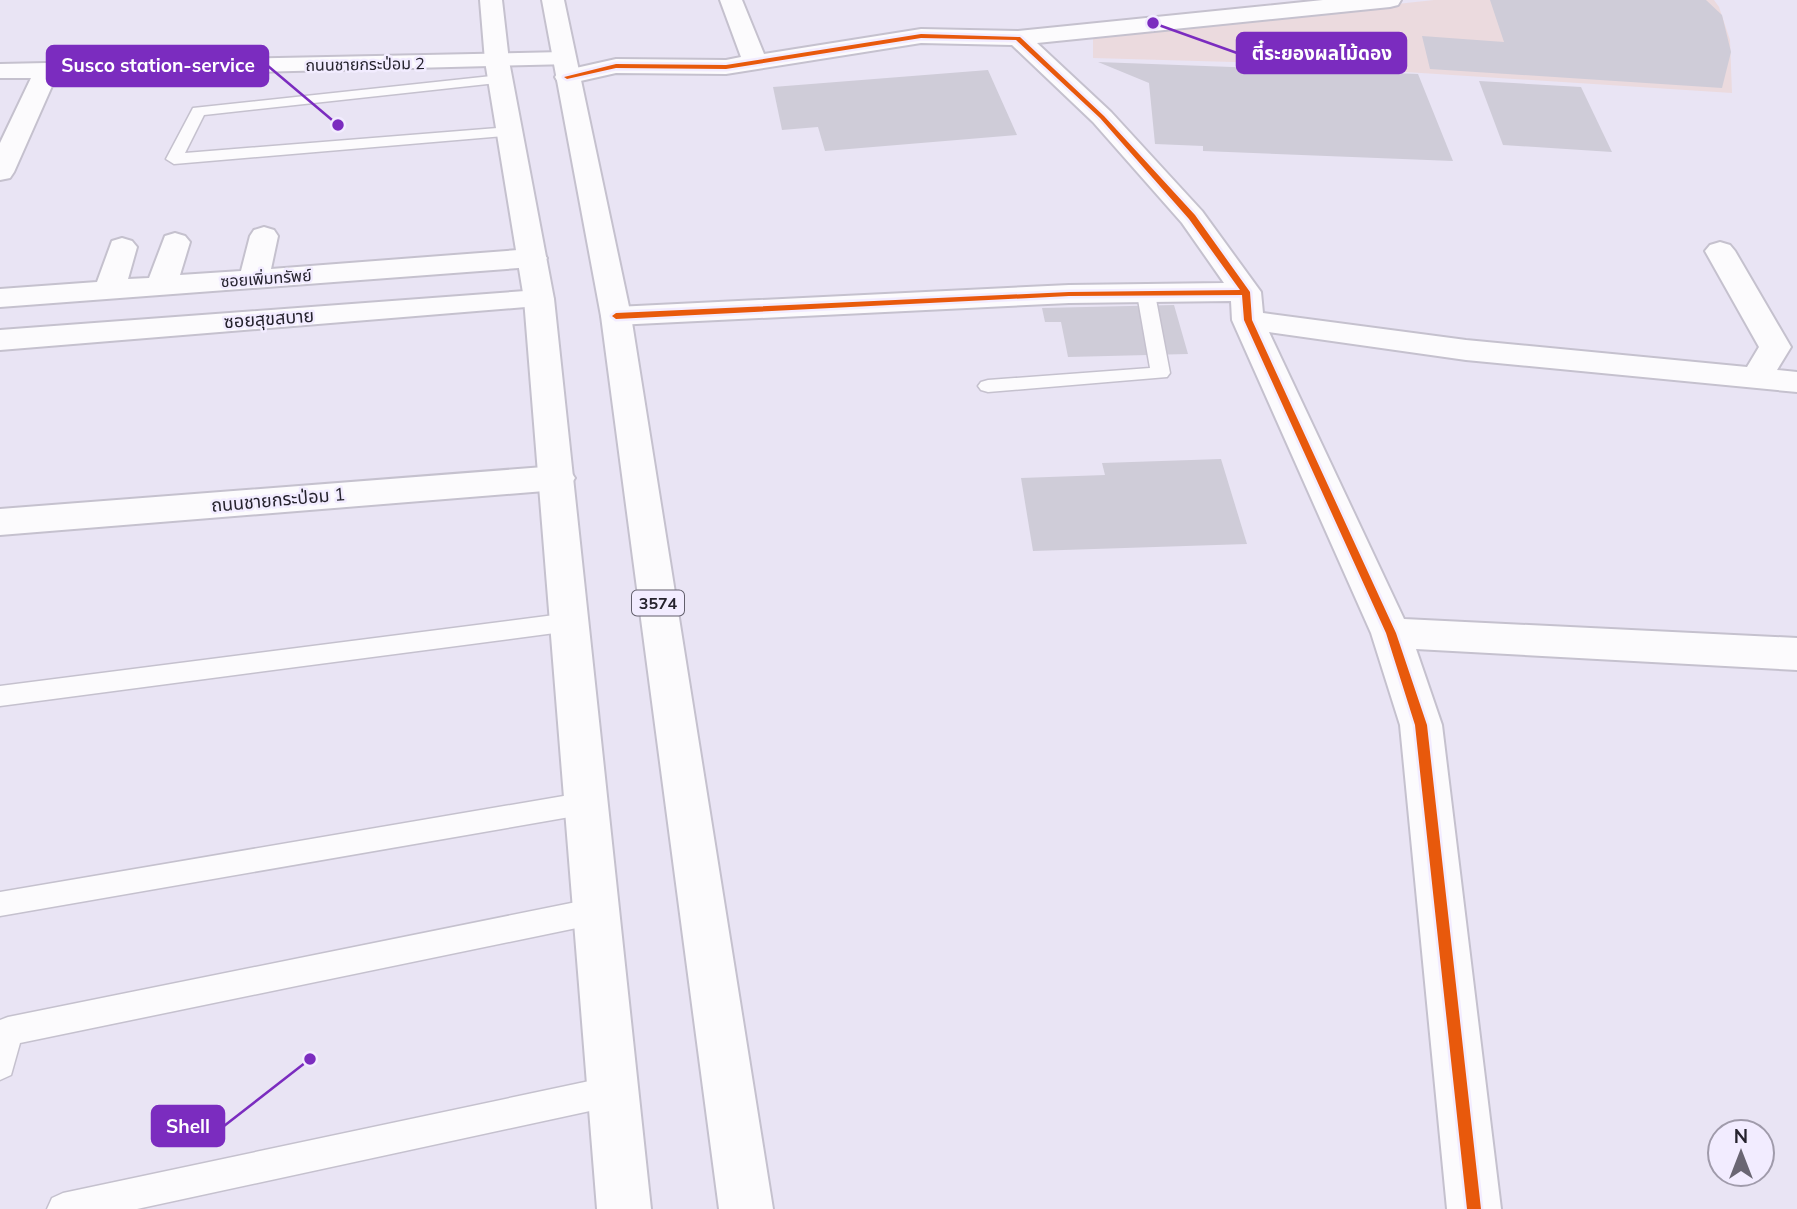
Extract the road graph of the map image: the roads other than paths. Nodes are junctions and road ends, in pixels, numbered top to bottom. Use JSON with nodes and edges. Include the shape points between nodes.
{"nodes":[{"id":1,"x":491,"y":0,"type":"edge"},
{"id":2,"x":553,"y":0,"type":"edge"},
{"id":3,"x":731,"y":0,"type":"edge"},
{"id":4,"x":1390,"y":0,"type":"edge"},
{"id":5,"x":1018,"y":38,"type":"junction"},
{"id":6,"x":755,"y":63,"type":"junction"},
{"id":7,"x":565,"y":68,"type":"junction"},
{"id":8,"x":47,"y":70,"type":"junction"},
{"id":9,"x":499,"y":70,"type":"junction"},
{"id":10,"x":0,"y":71,"type":"edge"},
{"id":11,"x":510,"y":132,"type":"junction"},
{"id":12,"x":0,"y":172,"type":"edge"},
{"id":13,"x":264,"y":236,"type":"dead end"},
{"id":14,"x":175,"y":242,"type":"dead end"},
{"id":15,"x":122,"y":247,"type":"dead end"},
{"id":16,"x":1720,"y":251,"type":"dead end"},
{"id":17,"x":532,"y":258,"type":"junction"},
{"id":18,"x":254,"y":279,"type":"junction"},
{"id":19,"x":162,"y":286,"type":"junction"},
{"id":20,"x":110,"y":290,"type":"junction"},
{"id":21,"x":1146,"y":293,"type":"junction"},
{"id":22,"x":0,"y":298,"type":"edge"},
{"id":23,"x":538,"y":299,"type":"junction"},
{"id":24,"x":1247,"y":306,"type":"junction"},
{"id":25,"x":616,"y":316,"type":"junction"},
{"id":26,"x":0,"y":340,"type":"edge"},
{"id":27,"x":1755,"y":378,"type":"junction"},
{"id":28,"x":1797,"y":382,"type":"edge"},
{"id":29,"x":988,"y":386,"type":"dead end"},
{"id":30,"x":557,"y":478,"type":"junction"},
{"id":31,"x":0,"y":522,"type":"edge"},
{"id":32,"x":570,"y":622,"type":"junction"},
{"id":33,"x":1391,"y":633,"type":"junction"},
{"id":34,"x":1797,"y":653,"type":"edge"},
{"id":35,"x":0,"y":696,"type":"edge"},
{"id":36,"x":587,"y":803,"type":"junction"},
{"id":37,"x":0,"y":904,"type":"edge"},
{"id":38,"x":596,"y":911,"type":"junction"},
{"id":39,"x":0,"y":1065,"type":"edge"},
{"id":40,"x":613,"y":1091,"type":"junction"},
{"id":41,"x":63,"y":1209,"type":"edge"},
{"id":42,"x":624,"y":1209,"type":"edge"},
{"id":43,"x":746,"y":1209,"type":"edge"},
{"id":44,"x":1474,"y":1209,"type":"edge"}],
"edges":[{"from":1,"to":9,"type":"street"},
{"from":2,"to":7,"type":"street","number":"3574"},
{"from":3,"to":6,"type":"street"},
{"from":4,"to":5,"type":"street","name":"ถนนชายกระป่อม 2"},
{"from":5,"to":6,"type":"street","name":"ถนนชายกระป่อม 2","via":[[922,36]]},
{"from":5,"to":24,"type":"street","via":[[1102,117],[1192,217]]},
{"from":6,"to":7,"type":"street","name":"ถนนชายกระป่อม 2"},
{"from":7,"to":9,"type":"street","name":"ถนนชายกระป่อม 2"},
{"from":7,"to":25,"type":"street","number":"3574"},
{"from":8,"to":9,"type":"street","name":"ถนนชายกระป่อม 2"},
{"from":8,"to":10,"type":"street","name":"ถนนชายกระป่อม 2"},
{"from":8,"to":12,"type":"street"},
{"from":9,"to":11,"type":"street"},
{"from":9,"to":11,"type":"lane","via":[[198,111],[174,159]]},
{"from":11,"to":17,"type":"street"},
{"from":13,"to":18,"type":"street"},
{"from":14,"to":19,"type":"street"},
{"from":15,"to":20,"type":"street"},
{"from":16,"to":27,"type":"street","via":[[1775,347]]},
{"from":17,"to":18,"type":"street","name":"ซอยเพิ่มทรัพย์"},
{"from":17,"to":23,"type":"street"},
{"from":18,"to":19,"type":"street","name":"ซอยเพิ่มทรัพย์"},
{"from":19,"to":20,"type":"street","name":"ซอยเพิ่มทรัพย์"},
{"from":20,"to":22,"type":"street","name":"ซอยเพิ่มทรัพย์"},
{"from":21,"to":24,"type":"street"},
{"from":21,"to":25,"type":"street"},
{"from":21,"to":29,"type":"lane","via":[[1160,373]]},
{"from":23,"to":26,"type":"street","name":"ซอยสุขสบาย"},
{"from":23,"to":30,"type":"street"},
{"from":24,"to":27,"type":"street","via":[[1466,350]]},
{"from":24,"to":33,"type":"street"},
{"from":25,"to":43,"type":"street","number":"3574"},
{"from":27,"to":28,"type":"street"},
{"from":30,"to":31,"type":"street","name":"ถนนชายกระป่อม 1"},
{"from":30,"to":32,"type":"street"},
{"from":32,"to":35,"type":"lane"},
{"from":32,"to":36,"type":"street"},
{"from":33,"to":34,"type":"street"},
{"from":33,"to":44,"type":"street","via":[[1420,725]]},
{"from":36,"to":37,"type":"lane"},
{"from":36,"to":38,"type":"street"},
{"from":38,"to":39,"type":"lane","via":[[8,1031]]},
{"from":38,"to":40,"type":"street"},
{"from":40,"to":41,"type":"lane"},
{"from":40,"to":42,"type":"street"}]}
